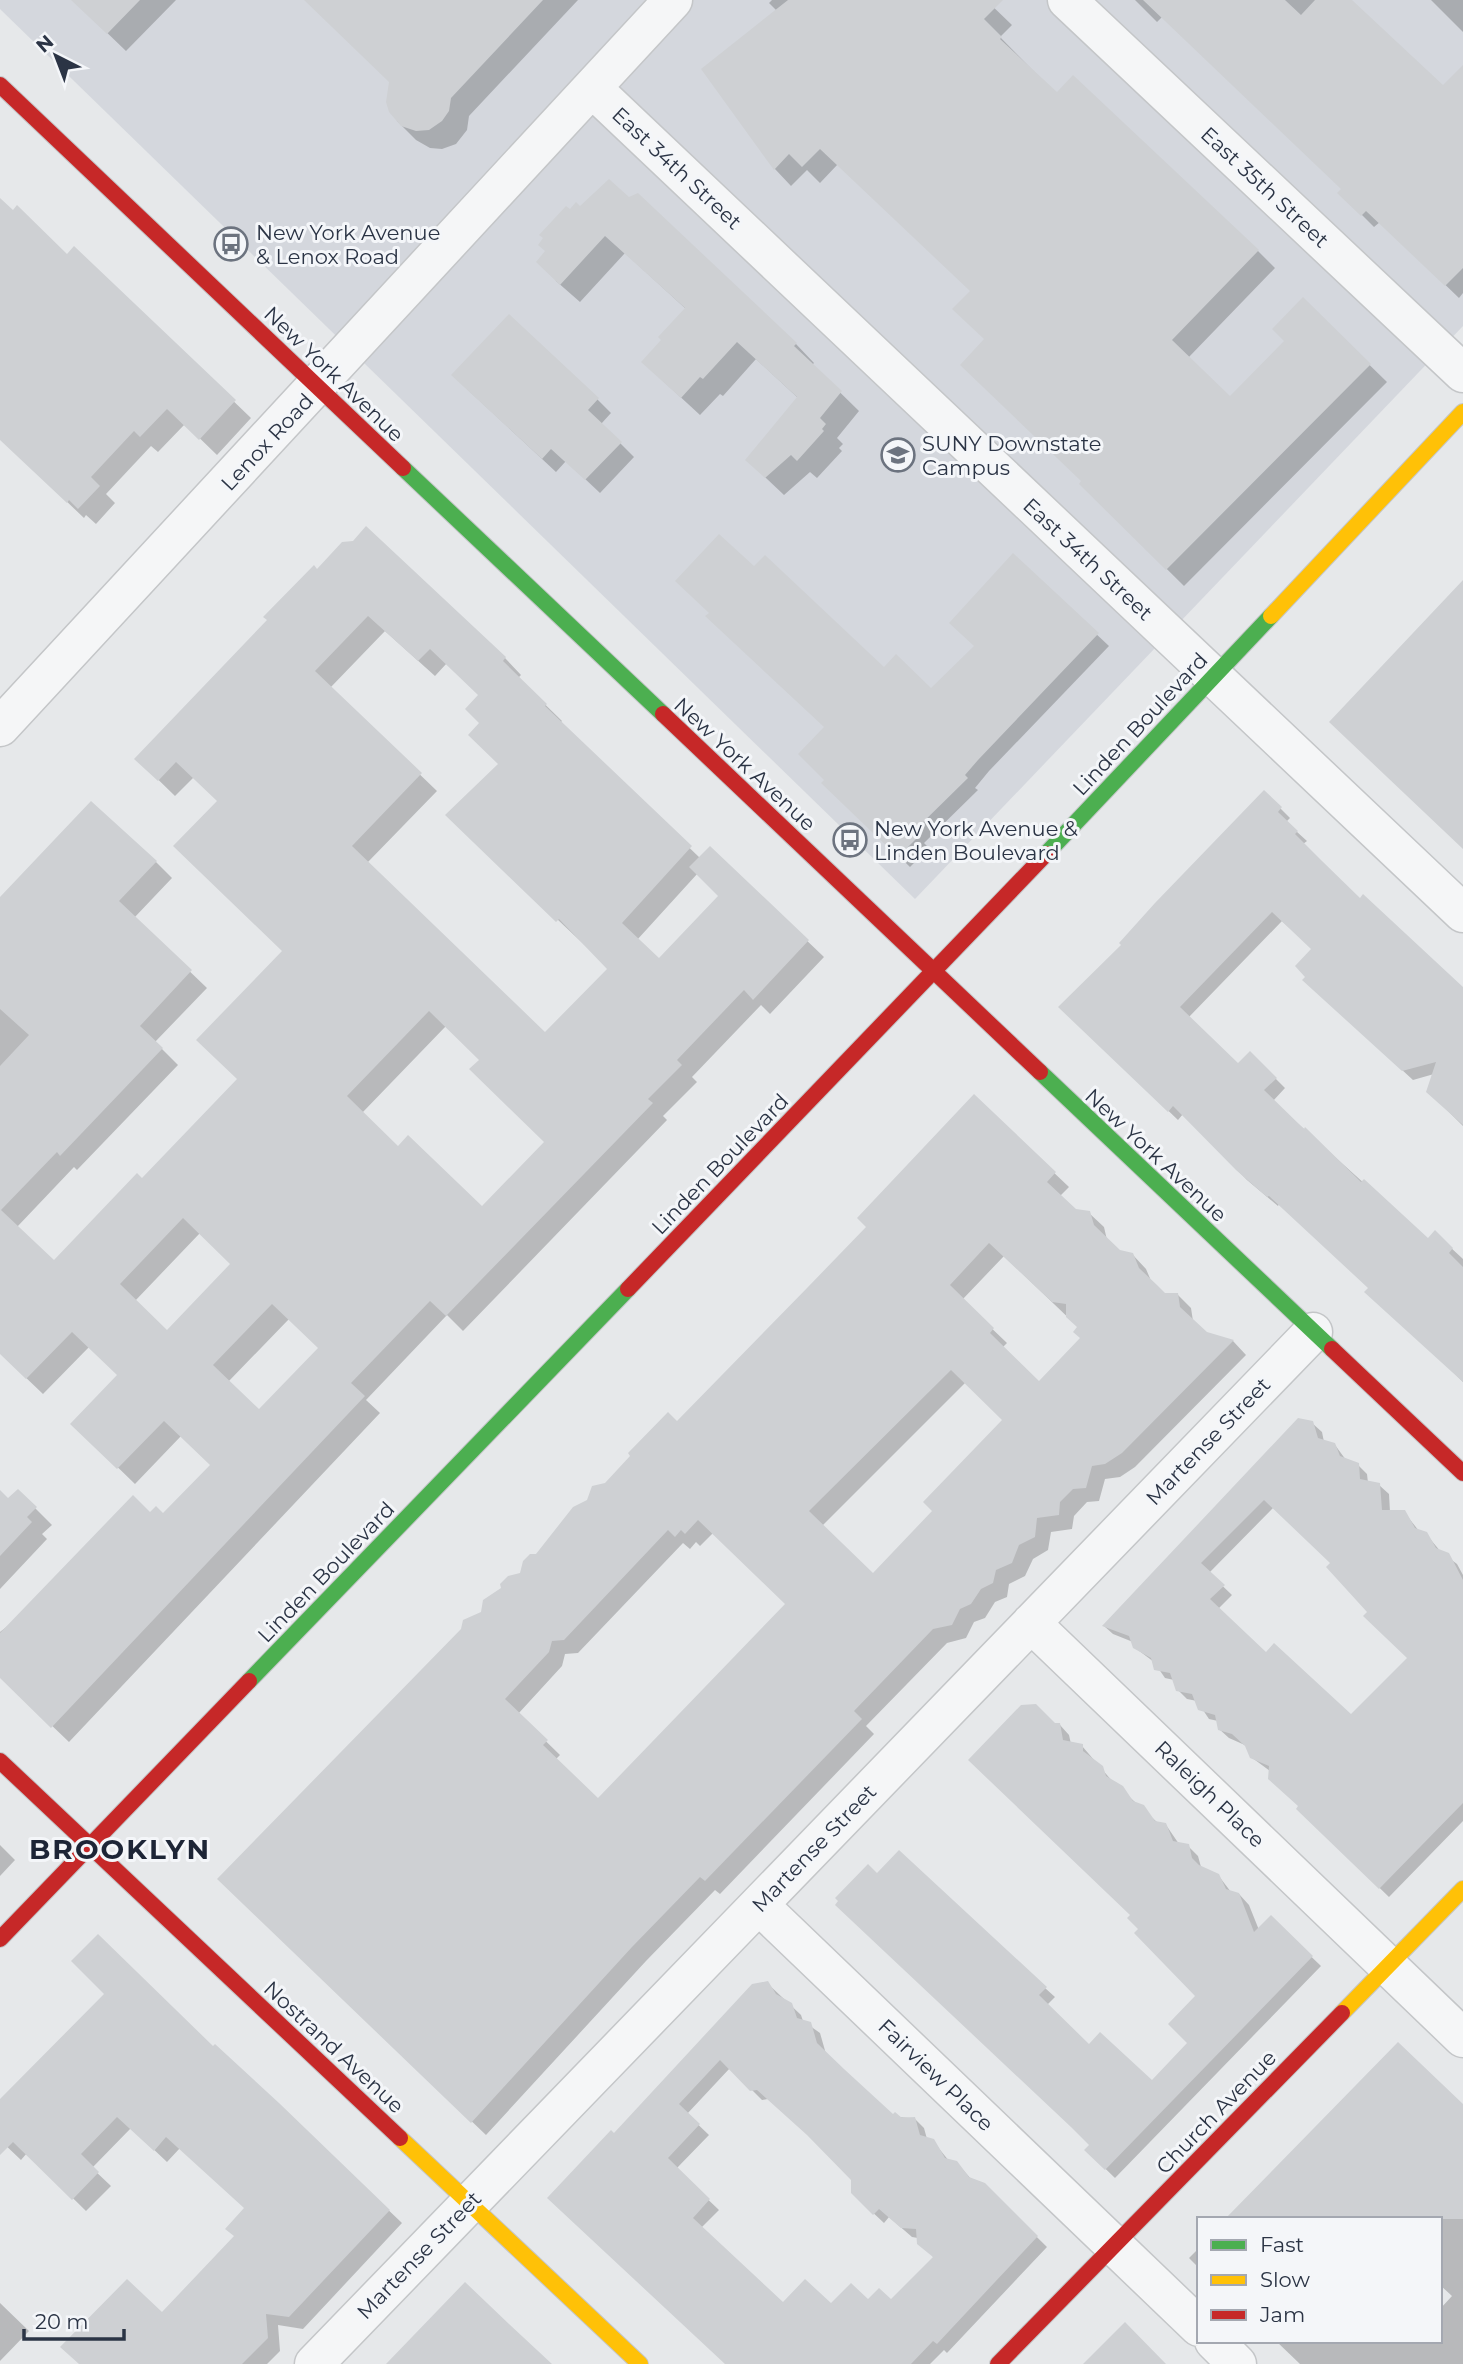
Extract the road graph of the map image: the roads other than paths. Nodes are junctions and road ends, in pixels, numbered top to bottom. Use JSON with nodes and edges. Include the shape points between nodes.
{"nodes":[{"id":1,"x":673,"y":0,"type":"edge"},
{"id":2,"x":1067,"y":0,"type":"edge"},
{"id":3,"x":0,"y":85,"type":"edge"},
{"id":4,"x":592,"y":88,"type":"junction"},
{"id":5,"x":1463,"y":373,"type":"edge"},
{"id":6,"x":318,"y":387,"type":"junction"},
{"id":7,"x":1463,"y":412,"type":"edge"},
{"id":8,"x":1213,"y":677,"type":"junction"},
{"id":9,"x":0,"y":726,"type":"edge"},
{"id":10,"x":1463,"y":913,"type":"edge"},
{"id":11,"x":934,"y":972,"type":"junction"},
{"id":12,"x":1313,"y":1332,"type":"junction"},
{"id":13,"x":1463,"y":1472,"type":"edge"},
{"id":14,"x":1031,"y":1623,"type":"junction"},
{"id":15,"x":0,"y":1761,"type":"edge"},
{"id":16,"x":90,"y":1846,"type":"junction"},
{"id":17,"x":1463,"y":1889,"type":"edge"},
{"id":18,"x":759,"y":1905,"type":"junction"},
{"id":19,"x":0,"y":1939,"type":"edge"},
{"id":20,"x":1388,"y":1966,"type":"junction"},
{"id":21,"x":1463,"y":2038,"type":"edge"},
{"id":22,"x":469,"y":2204,"type":"junction"},
{"id":23,"x":1113,"y":2246,"type":"junction"},
{"id":24,"x":1197,"y":2325,"type":"edge"},
{"id":25,"x":1216,"y":2343,"type":"edge"},
{"id":26,"x":314,"y":2364,"type":"edge"},
{"id":27,"x":639,"y":2364,"type":"edge"},
{"id":28,"x":998,"y":2364,"type":"edge"},
{"id":29,"x":1237,"y":2364,"type":"edge"}],
"edges":[{"from":1,"to":4,"type":"street","name":"Lenox Road"},
{"from":2,"to":5,"type":"street","name":"East 35th Street"},
{"from":3,"to":6,"type":"main road","name":"New York Avenue"},
{"from":4,"to":6,"type":"street","name":"Lenox Road"},
{"from":4,"to":8,"type":"street","name":"East 34th Street"},
{"from":6,"to":9,"type":"street","name":"Lenox Road"},
{"from":6,"to":11,"type":"main road","name":"New York Avenue"},
{"from":7,"to":8,"type":"main road","name":"Linden Boulevard"},
{"from":8,"to":10,"type":"street","name":"East 34th Street"},
{"from":8,"to":11,"type":"main road","name":"Linden Boulevard"},
{"from":11,"to":12,"type":"main road","name":"New York Avenue"},
{"from":11,"to":16,"type":"main road","name":"Linden Boulevard"},
{"from":12,"to":13,"type":"main road","name":"New York Avenue"},
{"from":12,"to":14,"type":"street","name":"Martense Street"},
{"from":14,"to":18,"type":"street","name":"Martense Street"},
{"from":14,"to":20,"type":"street","name":"Raleigh Place"},
{"from":15,"to":16,"type":"main road","name":"Nostrand Avenue"},
{"from":16,"to":19,"type":"main road","name":"Linden Boulevard"},
{"from":16,"to":22,"type":"main road","name":"Nostrand Avenue"},
{"from":17,"to":20,"type":"main road","name":"Church Avenue"},
{"from":18,"to":22,"type":"street","name":"Martense Street"},
{"from":18,"to":23,"type":"street","name":"Fairview Place"},
{"from":20,"to":21,"type":"street","name":"Raleigh Place"},
{"from":20,"to":23,"type":"main road","name":"Church Avenue"},
{"from":22,"to":26,"type":"street","name":"Martense Street"},
{"from":22,"to":27,"type":"main road","name":"Nostrand Avenue"},
{"from":23,"to":24,"type":"street","name":"Fairview Place"},
{"from":23,"to":28,"type":"main road","name":"Church Avenue"},
{"from":25,"to":29,"type":"street"}]}
